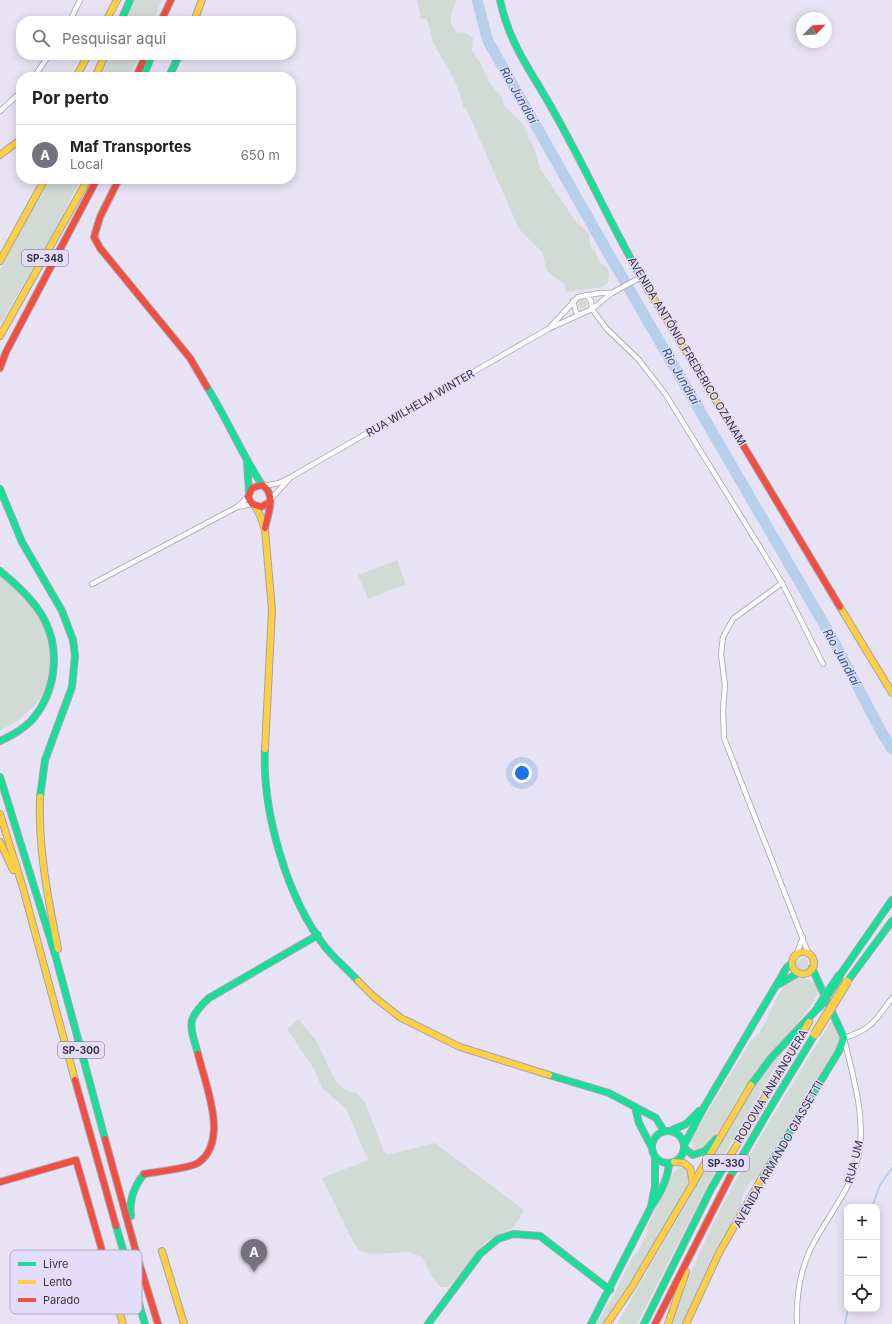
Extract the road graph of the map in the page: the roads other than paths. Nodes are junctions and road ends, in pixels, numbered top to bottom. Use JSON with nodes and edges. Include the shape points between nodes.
{"nodes":[{"id":1,"x":80,"y":0,"type":"edge"},
{"id":2,"x":117,"y":0,"type":"edge"},
{"id":3,"x":130,"y":0,"type":"edge"},
{"id":4,"x":171,"y":0,"type":"edge"},
{"id":5,"x":202,"y":0,"type":"edge"},
{"id":6,"x":500,"y":0,"type":"edge"},
{"id":7,"x":72,"y":16,"type":"edge"},
{"id":8,"x":109,"y":16,"type":"edge"},
{"id":9,"x":123,"y":16,"type":"edge"},
{"id":10,"x":163,"y":16,"type":"edge"},
{"id":11,"x":167,"y":16,"type":"edge"},
{"id":12,"x":196,"y":16,"type":"edge"},
{"id":13,"x":46,"y":60,"type":"edge"},
{"id":14,"x":85,"y":60,"type":"edge"},
{"id":15,"x":103,"y":60,"type":"edge"},
{"id":16,"x":144,"y":60,"type":"edge"},
{"id":17,"x":150,"y":60,"type":"edge"},
{"id":18,"x":177,"y":60,"type":"edge"},
{"id":19,"x":37,"y":72,"type":"edge"},
{"id":20,"x":79,"y":72,"type":"edge"},
{"id":21,"x":97,"y":72,"type":"edge"},
{"id":22,"x":138,"y":72,"type":"edge"},
{"id":23,"x":145,"y":72,"type":"edge"},
{"id":24,"x":171,"y":72,"type":"edge"},
{"id":25,"x":16,"y":97,"type":"edge"},
{"id":26,"x":0,"y":111,"type":"edge"},
{"id":27,"x":16,"y":142,"type":"edge"},
{"id":28,"x":16,"y":144,"type":"edge"},
{"id":29,"x":0,"y":149,"type":"edge"},
{"id":30,"x":0,"y":155,"type":"edge"},
{"id":31,"x":42,"y":184,"type":"edge"},
{"id":32,"x":85,"y":184,"type":"edge"},
{"id":33,"x":94,"y":184,"type":"edge"},
{"id":34,"x":116,"y":184,"type":"edge"},
{"id":35,"x":0,"y":261,"type":"edge"},
{"id":36,"x":638,"y":279,"type":"junction"},
{"id":37,"x":614,"y":292,"type":"junction"},
{"id":38,"x":586,"y":295,"type":"junction"},
{"id":39,"x":572,"y":302,"type":"junction"},
{"id":40,"x":592,"y":309,"type":"junction"},
{"id":41,"x":579,"y":315,"type":"junction"},
{"id":42,"x":548,"y":329,"type":"junction"},
{"id":43,"x":0,"y":336,"type":"edge"},
{"id":44,"x":0,"y":368,"type":"edge"},
{"id":45,"x":247,"y":462,"type":"junction"},
{"id":46,"x":291,"y":477,"type":"junction"},
{"id":47,"x":263,"y":486,"type":"junction"},
{"id":48,"x":0,"y":489,"type":"edge"},
{"id":49,"x":251,"y":500,"type":"junction"},
{"id":50,"x":269,"y":501,"type":"junction"},
{"id":51,"x":237,"y":507,"type":"junction"},
{"id":52,"x":265,"y":530,"type":"junction"},
{"id":53,"x":0,"y":571,"type":"edge"},
{"id":54,"x":782,"y":583,"type":"junction"},
{"id":55,"x":92,"y":584,"type":"dead end"},
{"id":56,"x":822,"y":664,"type":"dead end"},
{"id":57,"x":892,"y":693,"type":"edge"},
{"id":58,"x":0,"y":741,"type":"edge"},
{"id":59,"x":0,"y":777,"type":"edge"},
{"id":60,"x":0,"y":814,"type":"edge"},
{"id":61,"x":0,"y":842,"type":"edge"},
{"id":62,"x":892,"y":900,"type":"edge"},
{"id":63,"x":892,"y":921,"type":"edge"},
{"id":64,"x":34,"y":926,"type":"junction"},
{"id":65,"x":318,"y":935,"type":"junction"},
{"id":66,"x":803,"y":938,"type":"junction"},
{"id":67,"x":809,"y":955,"type":"junction"},
{"id":68,"x":794,"y":959,"type":"junction"},
{"id":69,"x":812,"y":968,"type":"junction"},
{"id":70,"x":801,"y":973,"type":"junction"},
{"id":71,"x":820,"y":983,"type":"junction"},
{"id":72,"x":777,"y":985,"type":"junction"},
{"id":73,"x":892,"y":998,"type":"edge"},
{"id":74,"x":68,"y":1002,"type":"junction"},
{"id":75,"x":818,"y":1008,"type":"junction"},
{"id":76,"x":844,"y":1038,"type":"junction"},
{"id":77,"x":635,"y":1107,"type":"junction"},
{"id":78,"x":703,"y":1109,"type":"junction"},
{"id":79,"x":667,"y":1131,"type":"junction"},
{"id":80,"x":722,"y":1132,"type":"junction"},
{"id":81,"x":651,"y":1146,"type":"junction"},
{"id":82,"x":684,"y":1146,"type":"junction"},
{"id":83,"x":655,"y":1157,"type":"junction"},
{"id":84,"x":671,"y":1163,"type":"junction"},
{"id":85,"x":0,"y":1182,"type":"edge"},
{"id":86,"x":693,"y":1184,"type":"junction"},
{"id":87,"x":651,"y":1207,"type":"junction"},
{"id":88,"x":706,"y":1221,"type":"junction"},
{"id":89,"x":102,"y":1250,"type":"edge"},
{"id":90,"x":124,"y":1250,"type":"edge"},
{"id":91,"x":136,"y":1250,"type":"edge"},
{"id":92,"x":137,"y":1250,"type":"edge"},
{"id":93,"x":162,"y":1251,"type":"dead end"},
{"id":94,"x":142,"y":1272,"type":"edge"},
{"id":95,"x":632,"y":1287,"type":"junction"},
{"id":96,"x":610,"y":1290,"type":"junction"},
{"id":97,"x":120,"y":1314,"type":"edge"},
{"id":98,"x":142,"y":1314,"type":"edge"},
{"id":99,"x":123,"y":1324,"type":"edge"},
{"id":100,"x":145,"y":1324,"type":"edge"},
{"id":101,"x":158,"y":1324,"type":"edge"},
{"id":102,"x":184,"y":1324,"type":"edge"},
{"id":103,"x":428,"y":1324,"type":"edge"},
{"id":104,"x":591,"y":1324,"type":"edge"},
{"id":105,"x":607,"y":1324,"type":"edge"},
{"id":106,"x":611,"y":1324,"type":"edge"},
{"id":107,"x":644,"y":1324,"type":"edge"},
{"id":108,"x":655,"y":1324,"type":"edge"},
{"id":109,"x":668,"y":1324,"type":"edge"},
{"id":110,"x":686,"y":1324,"type":"edge"},
{"id":111,"x":797,"y":1324,"type":"edge"}],
"edges":[{"from":1,"to":7,"type":"street"},
{"from":2,"to":8,"type":"main road"},
{"from":3,"to":9,"type":"main road"},
{"from":4,"to":10,"type":"main road"},
{"from":4,"to":11,"type":"main road"},
{"from":5,"to":12,"type":"main road"},
{"from":6,"to":36,"type":"main road","name":"AVENIDA ANTÔNIO FREDERICO OZANAM","via":[[514,46],[555,114]]},
{"from":13,"to":19,"type":"street"},
{"from":14,"to":20,"type":"main road"},
{"from":15,"to":21,"type":"main road"},
{"from":16,"to":22,"type":"main road"},
{"from":17,"to":23,"type":"main road"},
{"from":18,"to":24,"type":"main road"},
{"from":25,"to":26,"type":"street"},
{"from":27,"to":29,"type":"main road"},
{"from":28,"to":30,"type":"main road"},
{"from":31,"to":35,"type":"main road","number":"SP-348"},
{"from":32,"to":43,"type":"main road","number":"SP-348"},
{"from":33,"to":44,"type":"main road"},
{"from":34,"to":45,"type":"main road","via":[[100,217],[94,237],[100,248],[190,358],[224,414]]},
{"from":36,"to":37,"type":"street"},
{"from":36,"to":57,"type":"main road","name":"AVENIDA ANTÔNIO FREDERICO OZANAM"},
{"from":37,"to":38,"type":"street"},
{"from":37,"to":40,"type":"street"},
{"from":38,"to":39,"type":"street"},
{"from":38,"to":40,"type":"street","via":[[591,301]]},
{"from":39,"to":41,"type":"street"},
{"from":39,"to":42,"type":"street"},
{"from":40,"to":41,"type":"street"},
{"from":40,"to":54,"type":"street","via":[[606,328],[639,360],[666,395]]},
{"from":41,"to":42,"type":"street"},
{"from":42,"to":46,"type":"street","name":"RUA WILHELM WINTER"},
{"from":45,"to":47,"type":"main road"},
{"from":45,"to":49,"type":"main road"},
{"from":46,"to":47,"type":"street","name":"RUA WILHELM WINTER","via":[[279,483]]},
{"from":46,"to":50,"type":"street","name":"RUA WILHELM WINTER"},
{"from":47,"to":49,"type":"main road","via":[[255,486]]},
{"from":47,"to":50,"type":"main road","via":[[270,492]]},
{"from":48,"to":74,"type":"main road","via":[[13,524],[62,611],[74,643],[75,679],[46,758],[39,807],[39,827],[49,905]]},
{"from":49,"to":50,"type":"main road","via":[[261,507]]},
{"from":49,"to":51,"type":"street"},
{"from":49,"to":51,"type":"street"},
{"from":49,"to":52,"type":"main road"},
{"from":50,"to":52,"type":"main road"},
{"from":51,"to":55,"type":"street"},
{"from":52,"to":65,"type":"main road","via":[[272,610],[266,758],[272,820],[279,851],[290,881]]},
{"from":53,"to":58,"type":"main road","via":[[22,591],[45,621],[52,638],[54,653],[53,680],[45,701],[31,721],[18,732]]},
{"from":54,"to":56,"type":"street"},
{"from":54,"to":66,"type":"street","via":[[733,619],[723,637],[721,654],[725,685],[724,738]]},
{"from":59,"to":74,"type":"main road","number":"SP-300","via":[[21,839]]},
{"from":60,"to":64,"type":"main road","number":"SP-300"},
{"from":61,"to":64,"type":"main road","via":[[11,863],[23,906]]},
{"from":62,"to":75,"type":"main road","name":"RODOVIA ANHANGUERA","number":"SP-330","bridge":true},
{"from":63,"to":88,"type":"main road","name":"RODOVIA ANHANGUERA","number":"SP-330","bridge":true,"via":[[847,982],[762,1120]]},
{"from":64,"to":90,"type":"main road","number":"SP-300"},
{"from":65,"to":77,"type":"main road","via":[[349,974],[401,1018],[460,1047],[609,1093]]},
{"from":65,"to":92,"type":"main road","via":[[209,998],[196,1010],[190,1024],[214,1120],[214,1138],[208,1153],[197,1164],[144,1174],[132,1192],[129,1203]]},
{"from":66,"to":67,"type":"street"},
{"from":66,"to":68,"type":"street"},
{"from":67,"to":68,"type":"main road","via":[[802,953]]},
{"from":67,"to":69,"type":"main road","via":[[813,960]]},
{"from":68,"to":70,"type":"main road","via":[[793,967]]},
{"from":68,"to":72,"type":"main road"},
{"from":69,"to":70,"type":"main road"},
{"from":69,"to":71,"type":"main road"},
{"from":70,"to":71,"type":"main road"},
{"from":70,"to":72,"type":"main road"},
{"from":71,"to":76,"type":"main road"},
{"from":72,"to":78,"type":"main road"},
{"from":73,"to":76,"type":"street","via":[[873,1024],[858,1034]]},
{"from":74,"to":91,"type":"main road","number":"SP-300"},
{"from":75,"to":80,"type":"main road","via":[[758,1075]]},
{"from":75,"to":107,"type":"main road","name":"RODOVIA ANHANGUERA","number":"SP-330","via":[[711,1189]]},
{"from":76,"to":110,"type":"main road","name":"AVENIDA ARMANDO GIASSETTI","via":[[839,1051],[771,1160]]},
{"from":76,"to":111,"type":"street","name":"RUA UM","via":[[861,1115],[860,1147],[848,1188],[811,1249],[801,1276],[796,1300]]},
{"from":77,"to":79,"type":"main road","via":[[656,1118]]},
{"from":77,"to":81,"type":"main road","via":[[639,1123]]},
{"from":78,"to":79,"type":"main road","via":[[686,1124]]},
{"from":78,"to":82,"type":"main road"},
{"from":79,"to":81,"type":"main road","via":[[655,1136]]},
{"from":79,"to":82,"type":"main road","via":[[679,1135]]},
{"from":80,"to":82,"type":"main road","via":[[701,1154],[694,1155]]},
{"from":80,"to":86,"type":"main road"},
{"from":81,"to":83,"type":"main road"},
{"from":82,"to":84,"type":"main road","via":[[682,1155]]},
{"from":83,"to":84,"type":"main road","via":[[664,1163]]},
{"from":83,"to":87,"type":"main road","via":[[655,1186]]},
{"from":84,"to":86,"type":"main road","via":[[681,1162],[690,1167]]},
{"from":84,"to":87,"type":"main road","via":[[657,1199]]},
{"from":85,"to":89,"type":"main road","via":[[76,1160]]},
{"from":86,"to":95,"type":"main road"},
{"from":87,"to":96,"type":"main road"},
{"from":88,"to":108,"type":"main road","name":"RODOVIA ANHANGUERA","number":"SP-330"},
{"from":88,"to":109,"type":"main road"},
{"from":93,"to":102,"type":"main road"},
{"from":94,"to":101,"type":"main road","number":"SP-300"},
{"from":95,"to":105,"type":"main road"},
{"from":95,"to":106,"type":"main road"},
{"from":96,"to":103,"type":"main road","via":[[540,1236],[508,1235],[490,1244]]},
{"from":96,"to":104,"type":"main road"},
{"from":97,"to":99,"type":"main road"},
{"from":98,"to":100,"type":"main road","number":"SP-300"}]}
